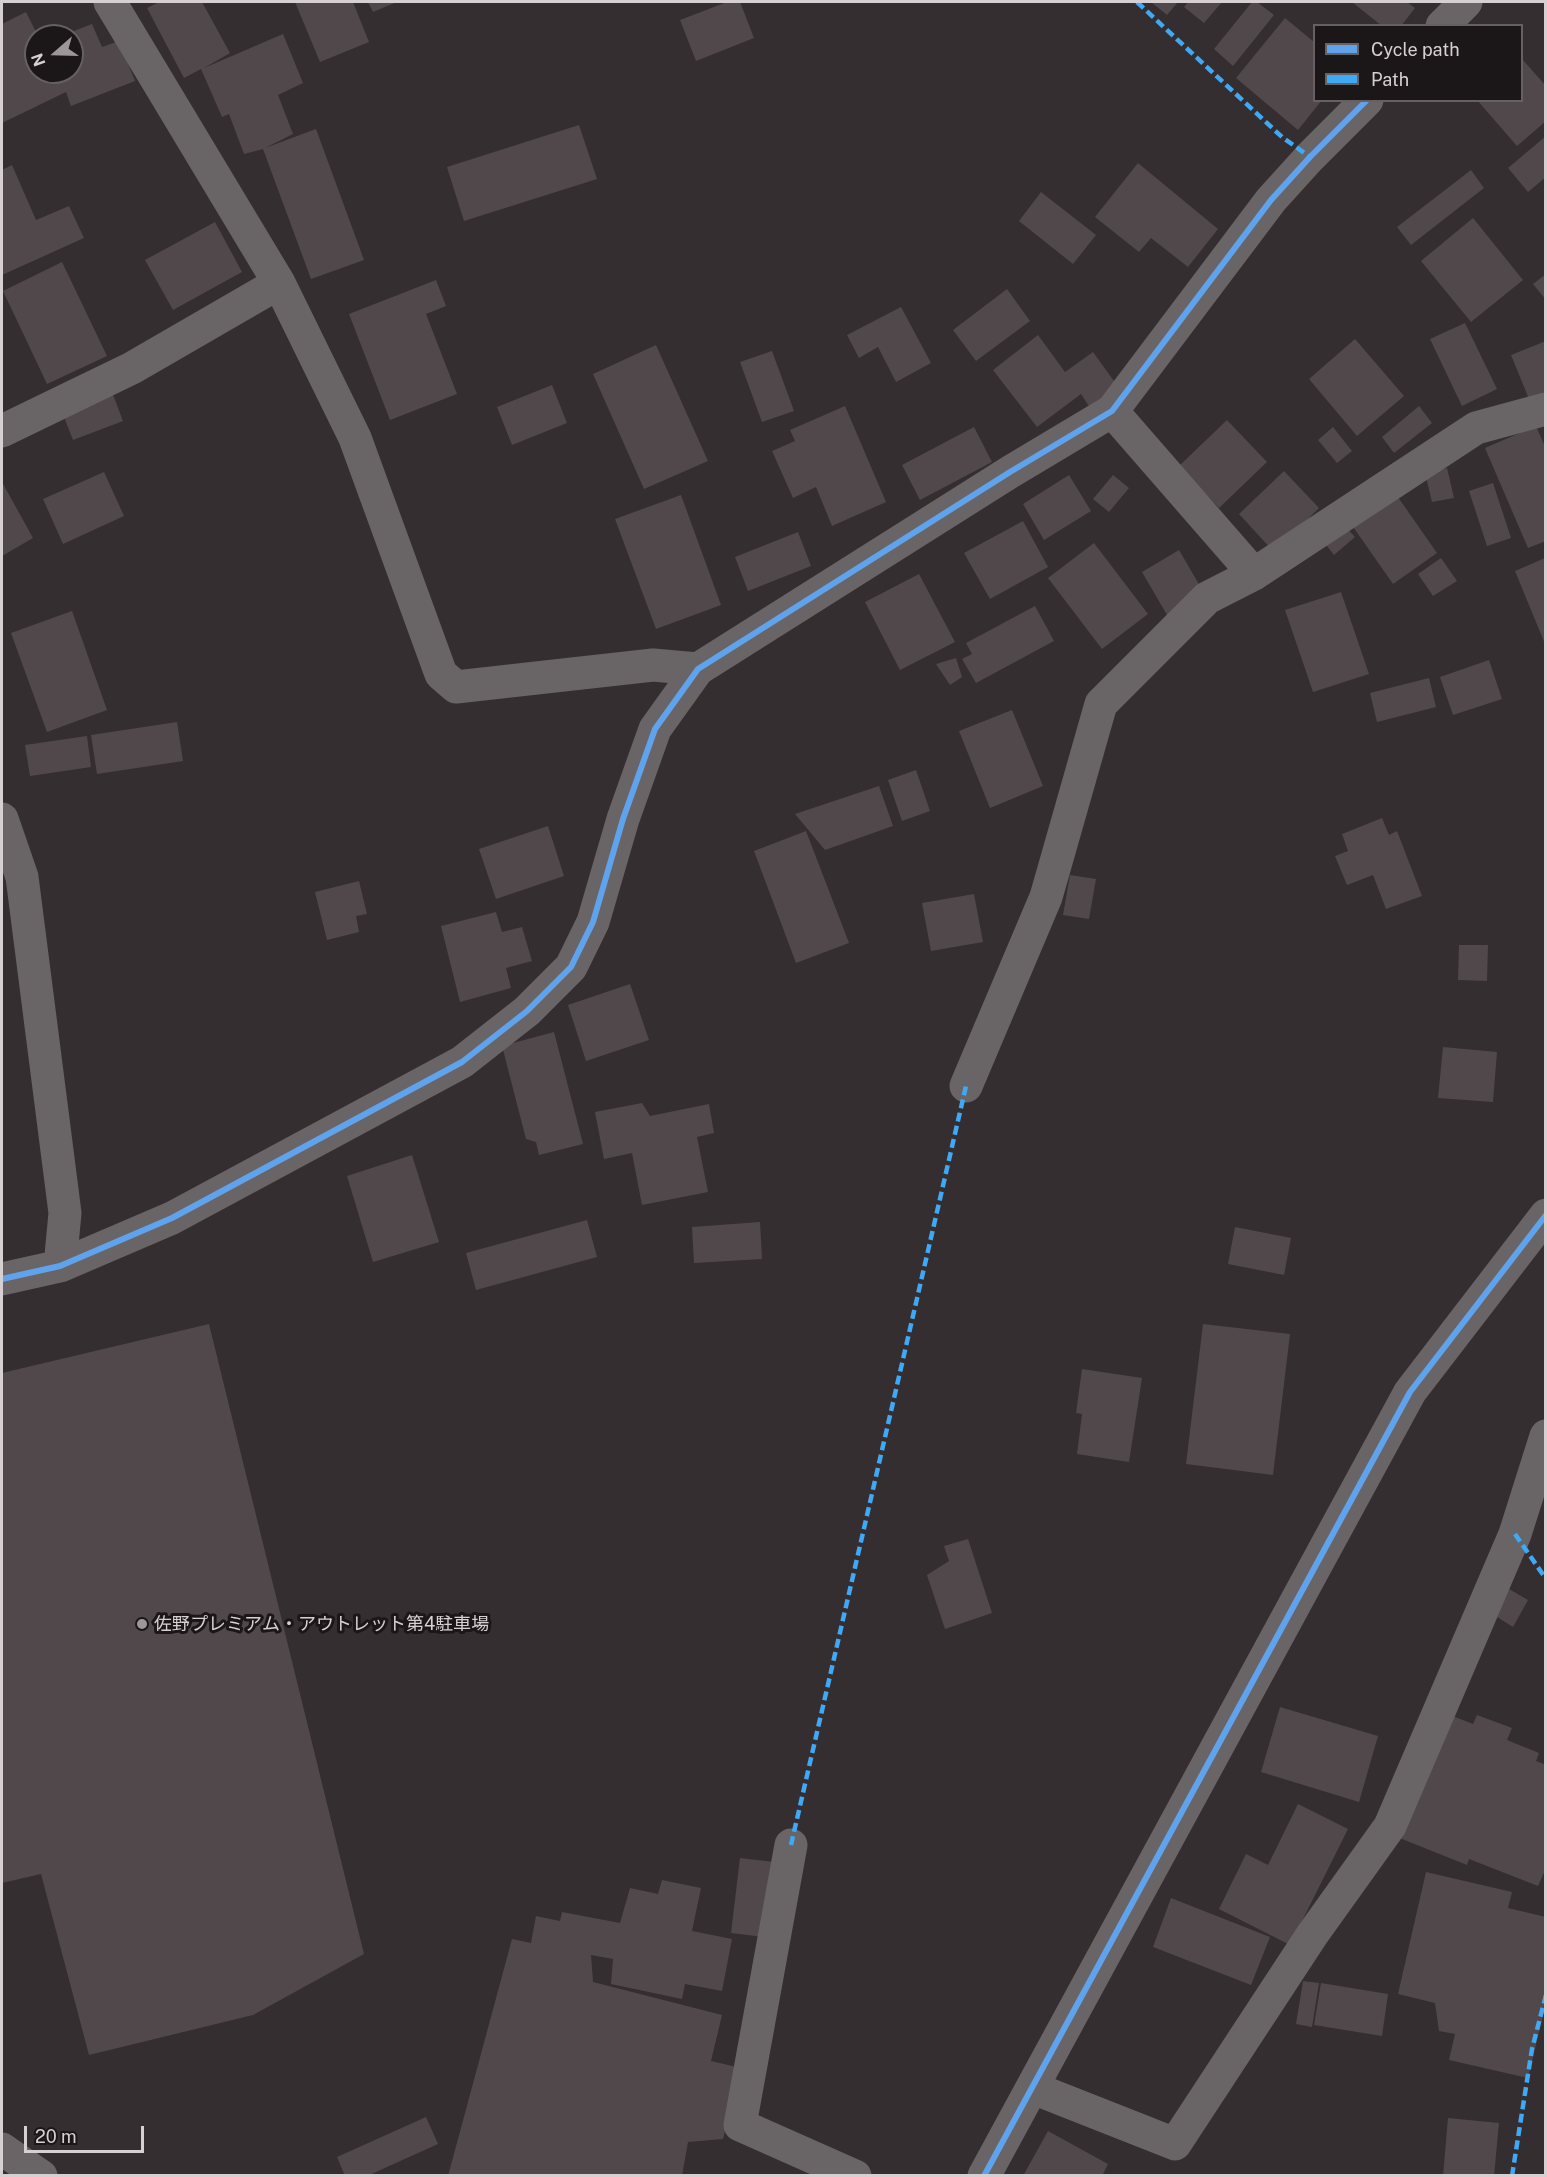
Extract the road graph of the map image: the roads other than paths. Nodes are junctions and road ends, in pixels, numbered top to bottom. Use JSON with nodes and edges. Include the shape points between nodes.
{"nodes":[{"id":1,"x":110,"y":2,"type":"edge"},
{"id":2,"x":1466,"y":2,"type":"edge"},
{"id":3,"x":1444,"y":24,"type":"edge"},
{"id":4,"x":1365,"y":102,"type":"edge"},
{"id":5,"x":279,"y":283,"type":"junction"},
{"id":6,"x":1545,"y":409,"type":"edge"},
{"id":7,"x":1112,"y":411,"type":"junction"},
{"id":8,"x":2,"y":431,"type":"edge"},
{"id":9,"x":1254,"y":574,"type":"junction"},
{"id":10,"x":698,"y":669,"type":"junction"},
{"id":11,"x":2,"y":819,"type":"edge"},
{"id":12,"x":966,"y":1086,"type":"dead end"},
{"id":13,"x":1545,"y":1215,"type":"edge"},
{"id":14,"x":60,"y":1266,"type":"junction"},
{"id":15,"x":2,"y":1279,"type":"edge"},
{"id":16,"x":1545,"y":1436,"type":"edge"},
{"id":17,"x":791,"y":1845,"type":"dead end"},
{"id":18,"x":1032,"y":2088,"type":"junction"},
{"id":19,"x":2,"y":2149,"type":"edge"},
{"id":20,"x":41,"y":2175,"type":"edge"},
{"id":21,"x":855,"y":2175,"type":"edge"},
{"id":22,"x":984,"y":2175,"type":"edge"}],
"edges":[{"from":1,"to":5,"type":"street"},
{"from":2,"to":3,"type":"street"},
{"from":4,"to":7,"type":"street","via":[[1271,200]]},
{"from":5,"to":8,"type":"street","via":[[132,368]]},
{"from":5,"to":10,"type":"street","via":[[355,438],[441,674],[456,687],[653,665]]},
{"from":6,"to":9,"type":"street","via":[[1476,428]]},
{"from":7,"to":9,"type":"street"},
{"from":7,"to":10,"type":"street"},
{"from":9,"to":12,"type":"street","via":[[1207,598],[1101,704],[1046,897]]},
{"from":10,"to":14,"type":"street","via":[[655,729],[593,922],[571,967],[527,1011],[462,1062],[172,1218]]},
{"from":11,"to":14,"type":"street","via":[[24,889],[65,1213]]},
{"from":13,"to":18,"type":"street","via":[[1410,1392]]},
{"from":14,"to":15,"type":"street"},
{"from":16,"to":18,"type":"street","via":[[1515,1534],[1390,1826],[1312,1935],[1175,2144]]},
{"from":17,"to":21,"type":"street","via":[[740,2125]]},
{"from":18,"to":22,"type":"street"},
{"from":19,"to":20,"type":"street"}]}
